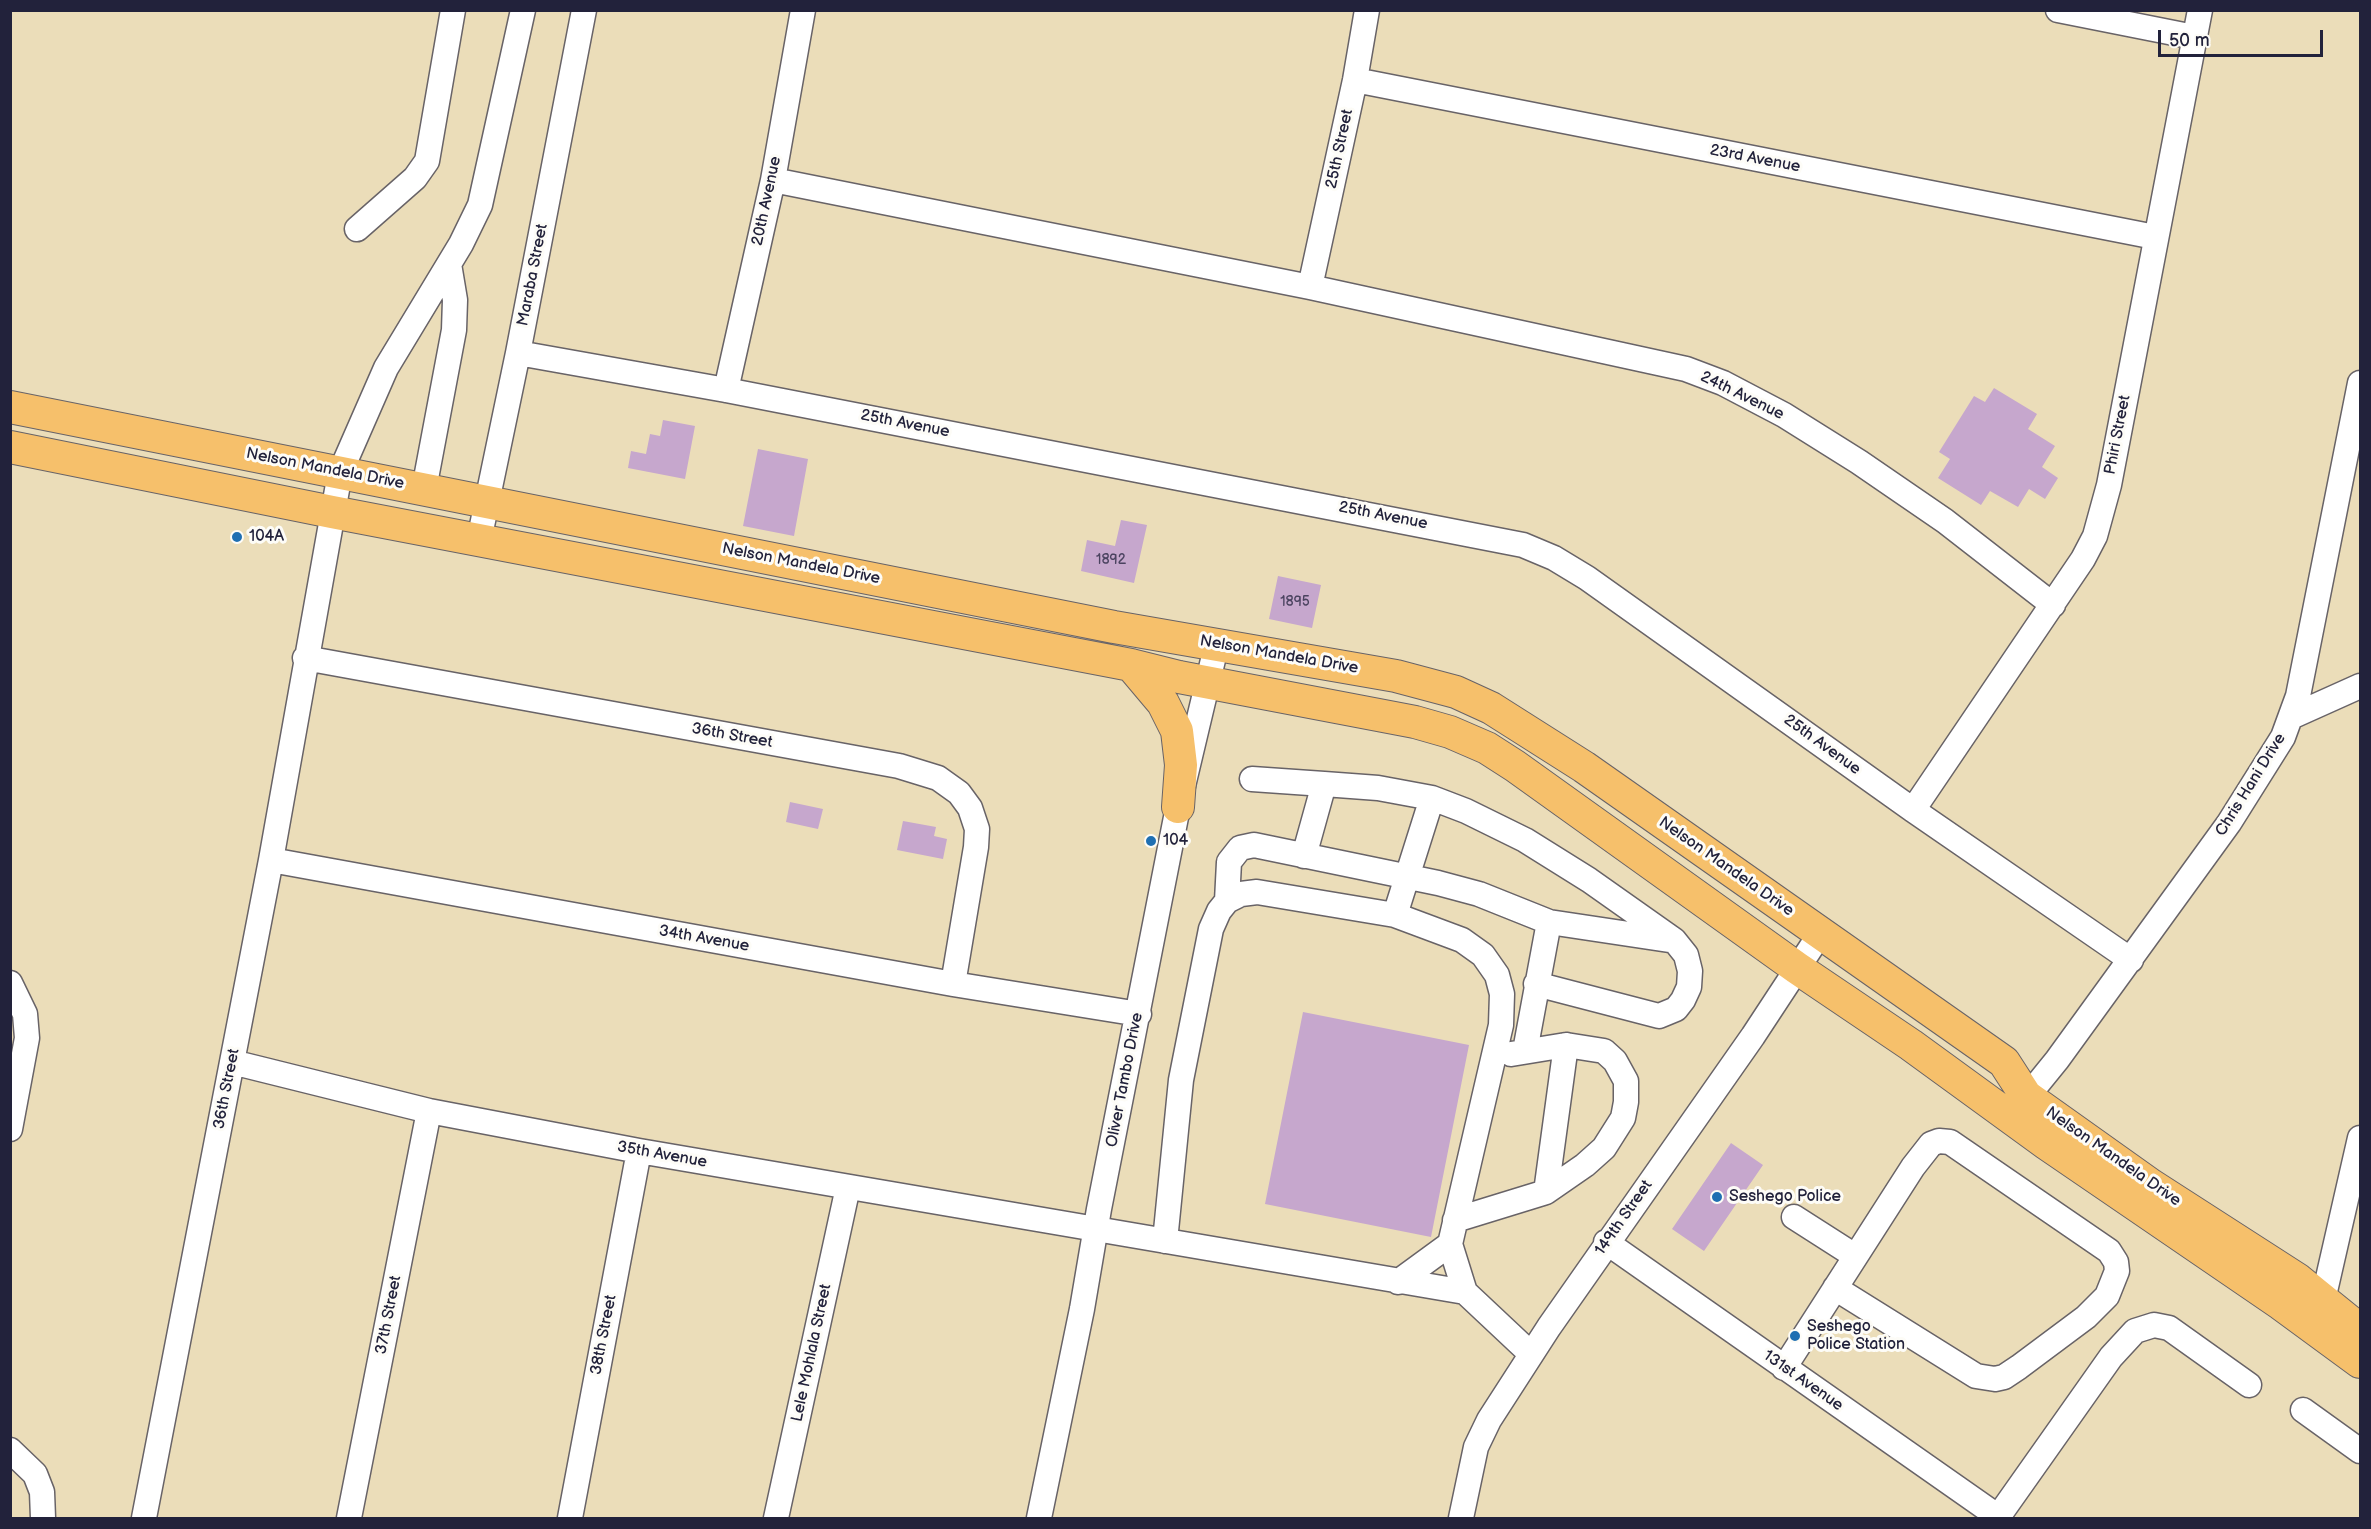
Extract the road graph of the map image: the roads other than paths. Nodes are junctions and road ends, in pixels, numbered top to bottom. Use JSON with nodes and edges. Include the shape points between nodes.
{"nodes":[{"id":1,"x":453,"y":10,"type":"edge"},
{"id":2,"x":523,"y":10,"type":"edge"},
{"id":3,"x":584,"y":10,"type":"edge"},
{"id":4,"x":803,"y":10,"type":"edge"},
{"id":5,"x":1367,"y":10,"type":"edge"},
{"id":6,"x":2058,"y":10,"type":"edge"},
{"id":7,"x":2200,"y":10,"type":"edge"},
{"id":8,"x":2194,"y":37,"type":"junction"},
{"id":9,"x":1355,"y":80,"type":"junction"},
{"id":10,"x":773,"y":180,"type":"junction"},
{"id":11,"x":357,"y":229,"type":"dead end"},
{"id":12,"x":2155,"y":237,"type":"junction"},
{"id":13,"x":449,"y":264,"type":"junction"},
{"id":14,"x":1310,"y":288,"type":"junction"},
{"id":15,"x":518,"y":353,"type":"junction"},
{"id":16,"x":2361,"y":383,"type":"edge"},
{"id":17,"x":726,"y":390,"type":"junction"},
{"id":18,"x":10,"y":407,"type":"edge"},
{"id":19,"x":10,"y":447,"type":"edge"},
{"id":20,"x":340,"y":473,"type":"junction"},
{"id":21,"x":424,"y":489,"type":"junction"},
{"id":22,"x":486,"y":501,"type":"junction"},
{"id":23,"x":332,"y":512,"type":"junction"},
{"id":24,"x":479,"y":540,"type":"junction"},
{"id":25,"x":2053,"y":604,"type":"junction"},
{"id":26,"x":1218,"y":643,"type":"junction"},
{"id":27,"x":305,"y":658,"type":"junction"},
{"id":28,"x":1131,"y":665,"type":"junction"},
{"id":29,"x":1208,"y":683,"type":"junction"},
{"id":30,"x":2361,"y":686,"type":"edge"},
{"id":31,"x":2291,"y":717,"type":"junction"},
{"id":32,"x":1252,"y":779,"type":"dead end"},
{"id":33,"x":1324,"y":784,"type":"junction"},
{"id":34,"x":1432,"y":798,"type":"junction"},
{"id":35,"x":1178,"y":807,"type":"junction"},
{"id":36,"x":1913,"y":810,"type":"junction"},
{"id":37,"x":1305,"y":856,"type":"junction"},
{"id":38,"x":271,"y":860,"type":"junction"},
{"id":39,"x":1409,"y":877,"type":"junction"},
{"id":40,"x":1227,"y":901,"type":"junction"},
{"id":41,"x":1395,"y":915,"type":"junction"},
{"id":42,"x":1549,"y":922,"type":"junction"},
{"id":43,"x":1820,"y":934,"type":"junction"},
{"id":44,"x":1674,"y":940,"type":"junction"},
{"id":45,"x":2131,"y":960,"type":"junction"},
{"id":46,"x":1797,"y":968,"type":"junction"},
{"id":47,"x":10,"y":983,"type":"edge"},
{"id":48,"x":953,"y":984,"type":"junction"},
{"id":49,"x":1536,"y":984,"type":"junction"},
{"id":50,"x":1139,"y":1014,"type":"junction"},
{"id":51,"x":1566,"y":1046,"type":"junction"},
{"id":52,"x":1525,"y":1051,"type":"junction"},
{"id":53,"x":1494,"y":1057,"type":"junction"},
{"id":54,"x":232,"y":1062,"type":"junction"},
{"id":55,"x":2019,"y":1108,"type":"junction"},
{"id":56,"x":429,"y":1111,"type":"junction"},
{"id":57,"x":10,"y":1129,"type":"edge"},
{"id":58,"x":2361,"y":1138,"type":"edge"},
{"id":59,"x":639,"y":1151,"type":"junction"},
{"id":60,"x":848,"y":1187,"type":"junction"},
{"id":61,"x":1546,"y":1192,"type":"junction"},
{"id":62,"x":1794,"y":1217,"type":"dead end"},
{"id":63,"x":1455,"y":1220,"type":"junction"},
{"id":64,"x":1096,"y":1230,"type":"junction"},
{"id":65,"x":1165,"y":1241,"type":"junction"},
{"id":66,"x":1606,"y":1242,"type":"junction"},
{"id":67,"x":1450,"y":1244,"type":"junction"},
{"id":68,"x":1855,"y":1256,"type":"junction"},
{"id":69,"x":1398,"y":1282,"type":"junction"},
{"id":70,"x":1835,"y":1288,"type":"junction"},
{"id":71,"x":1465,"y":1292,"type":"junction"},
{"id":72,"x":2323,"y":1300,"type":"junction"},
{"id":73,"x":2361,"y":1330,"type":"edge"},
{"id":74,"x":1531,"y":1354,"type":"junction"},
{"id":75,"x":2361,"y":1362,"type":"edge"},
{"id":76,"x":1784,"y":1368,"type":"junction"},
{"id":77,"x":2249,"y":1385,"type":"dead end"},
{"id":78,"x":2303,"y":1410,"type":"dead end"},
{"id":79,"x":10,"y":1450,"type":"edge"},
{"id":80,"x":2361,"y":1451,"type":"edge"},
{"id":81,"x":1989,"y":1515,"type":"edge"},
{"id":82,"x":43,"y":1518,"type":"edge"},
{"id":83,"x":144,"y":1518,"type":"edge"},
{"id":84,"x":349,"y":1518,"type":"edge"},
{"id":85,"x":570,"y":1518,"type":"edge"},
{"id":86,"x":776,"y":1518,"type":"edge"},
{"id":87,"x":1039,"y":1518,"type":"edge"},
{"id":88,"x":1461,"y":1518,"type":"edge"}],
"edges":[{"from":1,"to":11,"type":"street","via":[[427,161],[416,178]]},
{"from":2,"to":13,"type":"street","name":"36th Street","via":[[480,205]]},
{"from":3,"to":15,"type":"street","name":"Maraba Street"},
{"from":4,"to":10,"type":"street","name":"20th Avenue"},
{"from":5,"to":9,"type":"street","name":"25th Street"},
{"from":6,"to":8,"type":"street"},
{"from":7,"to":8,"type":"street","name":"Phiri Street"},
{"from":8,"to":12,"type":"street","name":"Phiri Street"},
{"from":9,"to":12,"type":"street","name":"23rd Avenue"},
{"from":9,"to":14,"type":"street","name":"25th Street"},
{"from":10,"to":14,"type":"street","name":"24th Avenue"},
{"from":10,"to":17,"type":"street","name":"20th Avenue"},
{"from":12,"to":25,"type":"street","name":"Phiri Street","via":[[2103,513],[2084,560]]},
{"from":13,"to":20,"type":"street","name":"36th Street","via":[[386,368]]},
{"from":13,"to":21,"type":"street","via":[[455,300],[453,330]]},
{"from":14,"to":25,"type":"street","name":"24th Avenue","via":[[1686,369],[1723,383],[1859,462],[1945,521]]},
{"from":15,"to":17,"type":"street","name":"25th Avenue"},
{"from":15,"to":22,"type":"street","name":"Maraba Street"},
{"from":16,"to":31,"type":"street","name":"Chris Hani Drive"},
{"from":17,"to":36,"type":"street","name":"25th Avenue","via":[[1523,545],[1587,578]]},
{"from":18,"to":20,"type":"main road","name":"Nelson Mandela Drive"},
{"from":19,"to":23,"type":"main road","name":"Nelson Mandela Drive"},
{"from":20,"to":21,"type":"main road","name":"Nelson Mandela Drive"},
{"from":20,"to":23,"type":"street","name":"36th Street"},
{"from":21,"to":22,"type":"main road","name":"Nelson Mandela Drive"},
{"from":22,"to":24,"type":"street","name":"Maraba Street"},
{"from":22,"to":26,"type":"main road","name":"Nelson Mandela Drive","via":[[1102,624]]},
{"from":23,"to":24,"type":"main road","name":"Nelson Mandela Drive"},
{"from":23,"to":27,"type":"street","name":"36th Street"},
{"from":24,"to":28,"type":"main road","name":"Nelson Mandela Drive"},
{"from":25,"to":36,"type":"street","name":"Phiri Street"},
{"from":26,"to":29,"type":"street","name":"Oliver Tambo Drive"},
{"from":26,"to":43,"type":"main road","name":"Nelson Mandela Drive","via":[[1424,681],[1491,708],[1584,767]]},
{"from":27,"to":38,"type":"street","name":"36th Street"},
{"from":27,"to":48,"type":"street","name":"36th Street","via":[[899,766],[938,778],[970,808],[977,829]]},
{"from":28,"to":29,"type":"main road","name":"Nelson Mandela Drive"},
{"from":28,"to":35,"type":"main road","via":[[1164,703],[1177,730],[1181,765]]},
{"from":29,"to":35,"type":"street","name":"Oliver Tambo Drive"},
{"from":29,"to":46,"type":"main road","name":"Nelson Mandela Drive","via":[[1414,722],[1487,748]]},
{"from":30,"to":31,"type":"street"},
{"from":31,"to":45,"type":"street","name":"Chris Hani Drive","via":[[2273,755],[2229,823]]},
{"from":32,"to":33,"type":"street"},
{"from":33,"to":34,"type":"street"},
{"from":33,"to":37,"type":"street"},
{"from":34,"to":39,"type":"street"},
{"from":34,"to":44,"type":"street","via":[[1525,840]]},
{"from":35,"to":50,"type":"street","name":"Oliver Tambo Drive"},
{"from":36,"to":45,"type":"street","name":"25th Avenue"},
{"from":37,"to":39,"type":"street"},
{"from":37,"to":40,"type":"street","via":[[1254,845],[1240,848],[1227,869]]},
{"from":38,"to":48,"type":"street","name":"34th Avenue"},
{"from":38,"to":54,"type":"street","name":"36th Street"},
{"from":39,"to":41,"type":"street"},
{"from":39,"to":42,"type":"street","via":[[1479,894]]},
{"from":40,"to":41,"type":"street","via":[[1241,894],[1272,893]]},
{"from":40,"to":65,"type":"street","via":[[1211,929],[1183,1069]]},
{"from":41,"to":53,"type":"street","via":[[1462,940],[1483,955],[1497,975],[1502,994]]},
{"from":42,"to":44,"type":"street"},
{"from":42,"to":49,"type":"street"},
{"from":43,"to":46,"type":"street","name":"149th Street"},
{"from":43,"to":55,"type":"main road","name":"Nelson Mandela Drive","via":[[2004,1062]]},
{"from":44,"to":49,"type":"street","via":[[1686,955],[1689,987],[1676,1009],[1659,1016]]},
{"from":45,"to":55,"type":"street","name":"Chris Hani Drive"},
{"from":46,"to":55,"type":"main road","name":"Nelson Mandela Drive","via":[[1911,1045]]},
{"from":46,"to":66,"type":"street","name":"149th Street"},
{"from":47,"to":57,"type":"street","via":[[25,1014],[27,1038]]},
{"from":48,"to":50,"type":"street","name":"34th Avenue"},
{"from":49,"to":52,"type":"street"},
{"from":50,"to":64,"type":"street","name":"Oliver Tambo Drive"},
{"from":51,"to":52,"type":"street"},
{"from":51,"to":61,"type":"street"},
{"from":51,"to":61,"type":"street","via":[[1604,1051],[1615,1060],[1626,1081],[1626,1102],[1623,1118],[1604,1148]]},
{"from":52,"to":53,"type":"street"},
{"from":53,"to":63,"type":"street"},
{"from":54,"to":56,"type":"street","name":"35th Avenue"},
{"from":54,"to":83,"type":"street","name":"36th Street"},
{"from":55,"to":72,"type":"main road","name":"Nelson Mandela Drive","via":[[2151,1185]]},
{"from":55,"to":75,"type":"main road","name":"Nelson Mandela Drive"},
{"from":56,"to":59,"type":"street","name":"35th Avenue"},
{"from":56,"to":84,"type":"street","name":"37th Street"},
{"from":58,"to":72,"type":"street"},
{"from":59,"to":60,"type":"street","name":"35th Avenue"},
{"from":59,"to":85,"type":"street","name":"38th Street"},
{"from":60,"to":64,"type":"street","name":"35th Avenue"},
{"from":60,"to":86,"type":"street","name":"Lele Mohlala Street"},
{"from":61,"to":63,"type":"street"},
{"from":62,"to":68,"type":"street"},
{"from":63,"to":67,"type":"street"},
{"from":64,"to":65,"type":"street","name":"35th Avenue"},
{"from":64,"to":87,"type":"street","name":"Oliver Tambo Drive"},
{"from":65,"to":69,"type":"street","name":"35th Avenue"},
{"from":66,"to":74,"type":"street","name":"149th Street"},
{"from":66,"to":76,"type":"street","name":"131st Avenue"},
{"from":67,"to":69,"type":"street"},
{"from":67,"to":71,"type":"street"},
{"from":68,"to":70,"type":"street"},
{"from":68,"to":70,"type":"street","via":[[1912,1167],[1931,1144],[1939,1141],[1950,1142],[2109,1251],[2117,1271],[2107,1296],[2086,1317],[2019,1367],[1995,1379],[1976,1376]]},
{"from":69,"to":71,"type":"street","name":"35th Avenue"},
{"from":70,"to":76,"type":"street"},
{"from":71,"to":74,"type":"street"},
{"from":72,"to":73,"type":"main road","name":"Nelson Mandela Drive"},
{"from":74,"to":88,"type":"street","name":"149th Street","via":[[1481,1435]]},
{"from":76,"to":81,"type":"street","name":"131st Avenue"},
{"from":77,"to":81,"type":"street","via":[[2169,1328],[2154,1325],[2135,1331]]},
{"from":78,"to":80,"type":"street"},
{"from":79,"to":82,"type":"street","via":[[35,1474],[42,1492]]}]}
